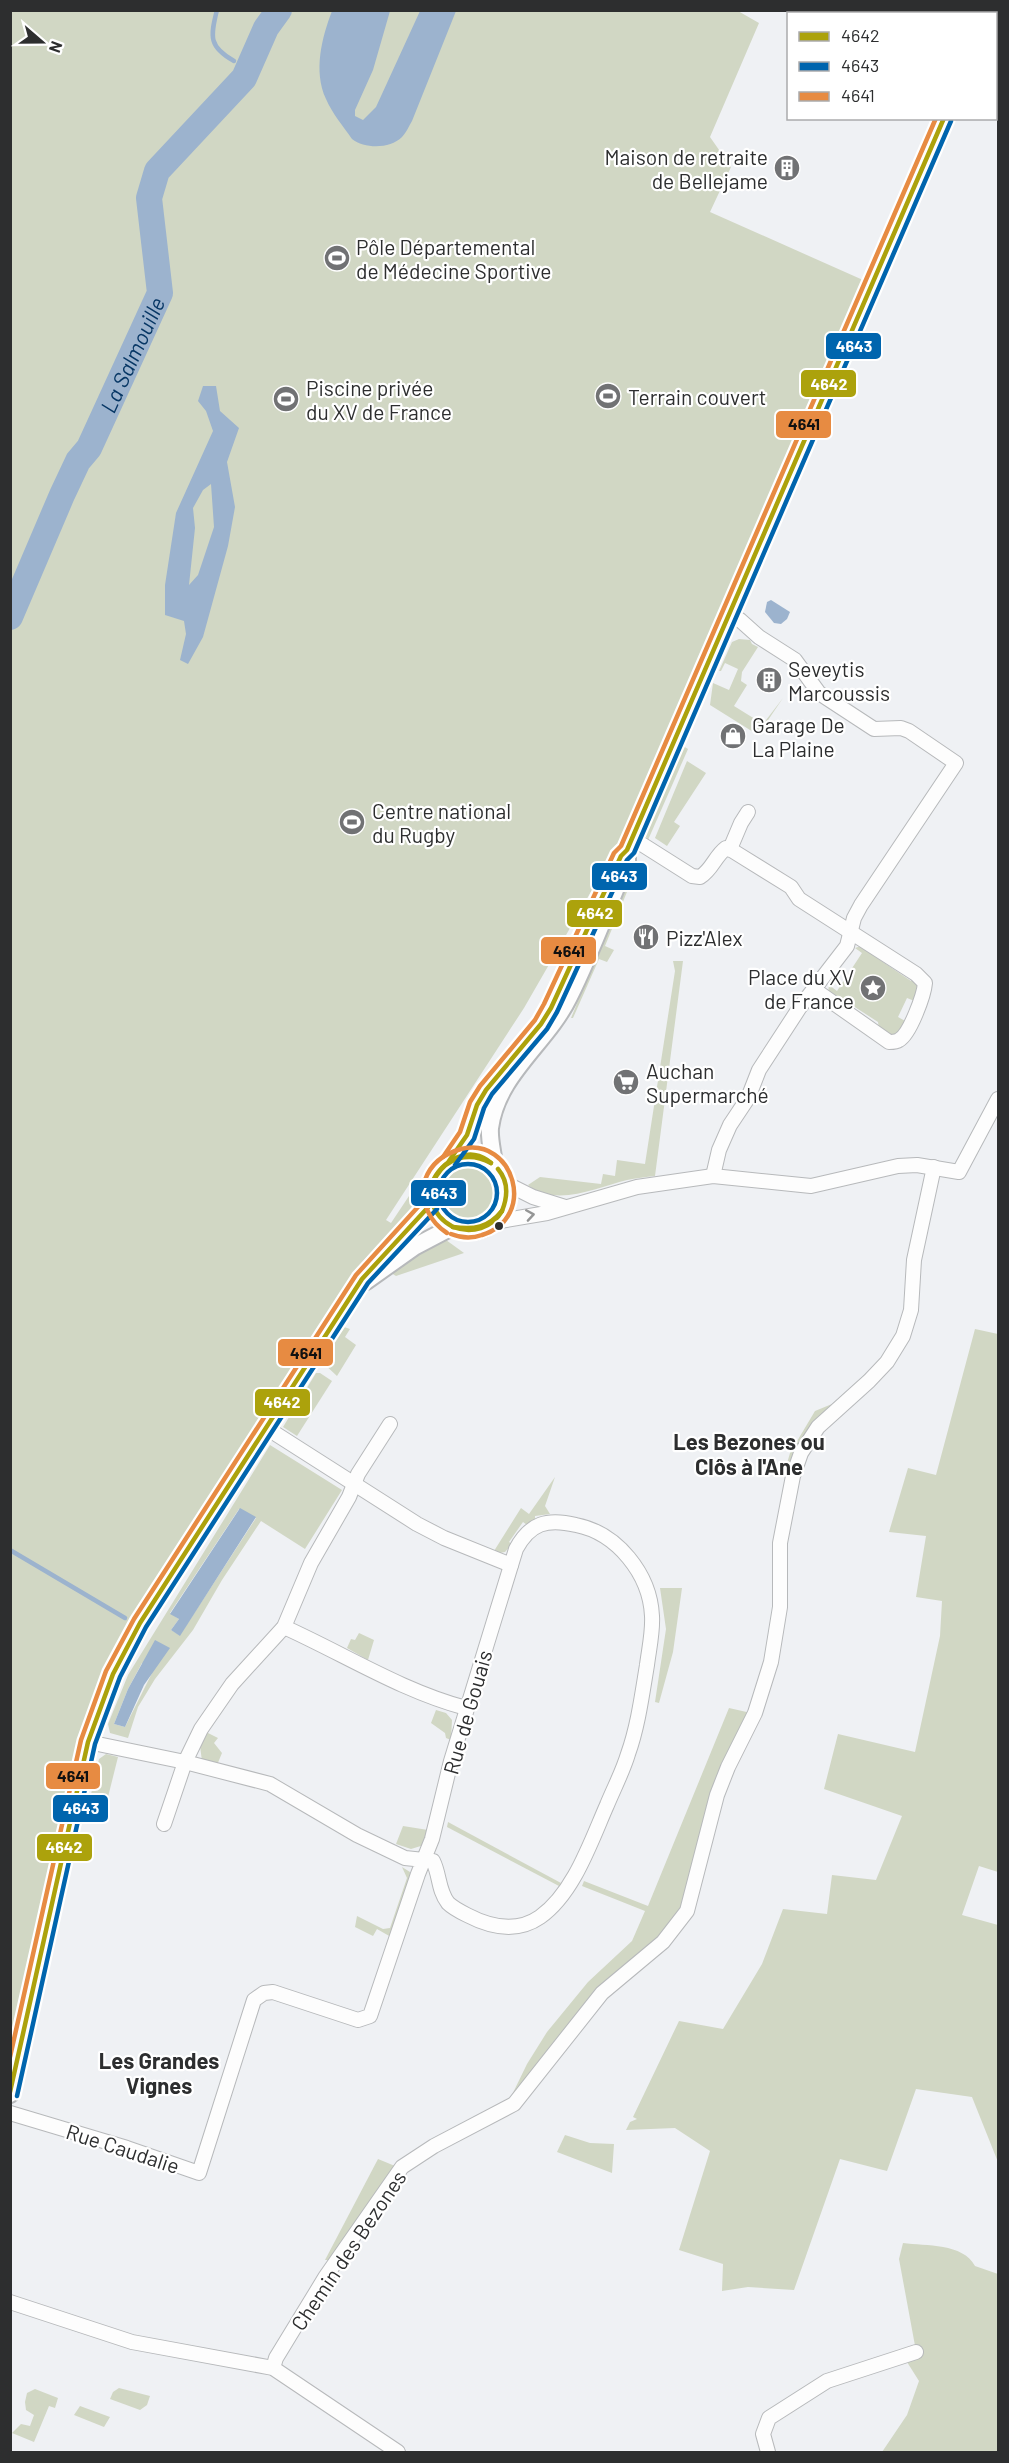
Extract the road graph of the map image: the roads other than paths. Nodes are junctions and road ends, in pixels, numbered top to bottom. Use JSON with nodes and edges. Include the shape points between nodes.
{"nodes":[{"id":1,"x":828,"y":10,"type":"edge"},
{"id":2,"x":836,"y":12,"type":"edge"},
{"id":3,"x":943,"y":120,"type":"edge"},
{"id":4,"x":729,"y":614,"type":"junction"},
{"id":5,"x":748,"y":812,"type":"dead end"},
{"id":6,"x":630,"y":844,"type":"junction"},
{"id":7,"x":730,"y":849,"type":"junction"},
{"id":8,"x":852,"y":932,"type":"junction"},
{"id":9,"x":815,"y":990,"type":"junction"},
{"id":10,"x":999,"y":1099,"type":"edge"},
{"id":11,"x":448,"y":1161,"type":"junction"},
{"id":12,"x":494,"y":1165,"type":"junction"},
{"id":13,"x":934,"y":1167,"type":"junction"},
{"id":14,"x":713,"y":1176,"type":"junction"},
{"id":15,"x":506,"y":1183,"type":"junction"},
{"id":16,"x":432,"y":1203,"type":"junction"},
{"id":17,"x":567,"y":1208,"type":"junction"},
{"id":18,"x":494,"y":1222,"type":"junction"},
{"id":19,"x":452,"y":1227,"type":"junction"},
{"id":20,"x":356,"y":1289,"type":"junction"},
{"id":21,"x":390,"y":1424,"type":"dead end"},
{"id":22,"x":265,"y":1427,"type":"junction"},
{"id":23,"x":354,"y":1486,"type":"junction"},
{"id":24,"x":512,"y":1565,"type":"junction"},
{"id":25,"x":284,"y":1626,"type":"junction"},
{"id":26,"x":466,"y":1708,"type":"junction"},
{"id":27,"x":88,"y":1742,"type":"junction"},
{"id":28,"x":185,"y":1762,"type":"junction"},
{"id":29,"x":164,"y":1824,"type":"dead end"},
{"id":30,"x":424,"y":1858,"type":"junction"},
{"id":31,"x":10,"y":2094,"type":"edge"},
{"id":32,"x":10,"y":2113,"type":"edge"},
{"id":33,"x":10,"y":2302,"type":"edge"},
{"id":34,"x":916,"y":2352,"type":"dead end"},
{"id":35,"x":273,"y":2368,"type":"junction"},
{"id":36,"x":398,"y":2452,"type":"edge"},
{"id":37,"x":768,"y":2452,"type":"edge"}],
"edges":[{"from":1,"to":2,"type":"street"},
{"from":3,"to":4,"type":"main road"},
{"from":4,"to":6,"type":"main road"},
{"from":4,"to":8,"type":"street","via":[[795,660],[819,693],[874,729],[902,728],[956,763],[861,905]]},
{"from":5,"to":7,"type":"street"},
{"from":6,"to":7,"type":"street","via":[[700,877],[720,852]]},
{"from":6,"to":11,"type":"main road","via":[[551,1008],[486,1090],[467,1135]]},
{"from":6,"to":12,"type":"main road","via":[[627,861],[570,996],[549,1030],[510,1075],[495,1104],[490,1131]]},
{"from":7,"to":8,"type":"street","via":[[791,887],[799,900]]},
{"from":8,"to":9,"type":"street","via":[[847,946]]},
{"from":8,"to":9,"type":"street","via":[[925,983],[924,994],[904,1035],[889,1042]]},
{"from":9,"to":14,"type":"street","via":[[759,1070],[719,1150]]},
{"from":10,"to":13,"type":"street","via":[[959,1172]]},
{"from":11,"to":12,"type":"main road","via":[[472,1155]]},
{"from":11,"to":16,"type":"main road","via":[[433,1179]]},
{"from":12,"to":15,"type":"main road"},
{"from":13,"to":14,"type":"street","via":[[898,1166],[811,1186]]},
{"from":13,"to":35,"type":"street","name":"Chemin des Bezones","via":[[914,1260],[911,1310],[903,1336],[887,1362],[818,1427],[801,1453],[793,1476],[780,1543],[782,1588],[771,1662],[755,1713],[717,1795],[687,1911],[663,1942],[602,1994],[514,2104],[434,2146],[402,2168],[326,2276]]},
{"from":14,"to":17,"type":"street","via":[[637,1187]]},
{"from":15,"to":17,"type":"street"},
{"from":15,"to":18,"type":"main road","via":[[505,1204]]},
{"from":16,"to":19,"type":"main road","via":[[443,1221]]},
{"from":16,"to":20,"type":"main road","via":[[366,1270]]},
{"from":18,"to":17,"type":"street","one_way":true},
{"from":18,"to":19,"type":"main road","via":[[476,1230]]},
{"from":19,"to":20,"type":"main road","via":[[414,1247]]},
{"from":20,"to":22,"type":"main road"},
{"from":21,"to":23,"type":"street"},
{"from":22,"to":23,"type":"street"},
{"from":22,"to":27,"type":"main road","via":[[140,1623],[113,1674]]},
{"from":23,"to":24,"type":"street","via":[[444,1538]]},
{"from":23,"to":25,"type":"street","via":[[311,1563]]},
{"from":24,"to":26,"type":"street","name":"Rue de Gouais"},
{"from":24,"to":30,"type":"street","name":"Rue de Gouais","via":[[516,1549],[528,1531],[554,1522],[599,1531],[632,1562],[643,1580],[652,1615],[632,1742],[578,1870],[540,1917],[529,1923],[501,1926],[469,1916],[450,1905],[433,1861]]},
{"from":25,"to":26,"type":"street","via":[[404,1686]]},
{"from":25,"to":28,"type":"street","via":[[232,1684],[201,1729]]},
{"from":26,"to":30,"type":"street","name":"Rue de Gouais"},
{"from":27,"to":28,"type":"street"},
{"from":27,"to":31,"type":"main road"},
{"from":28,"to":29,"type":"street"},
{"from":28,"to":30,"type":"street","via":[[270,1784],[357,1835],[405,1858]]},
{"from":30,"to":32,"type":"street","name":"Rue Caudalie","via":[[370,2016],[358,2020],[273,1992],[254,2000],[199,2173]]},
{"from":33,"to":35,"type":"street","via":[[132,2342]]},
{"from":34,"to":37,"type":"street","via":[[827,2381],[770,2418],[763,2434]]},
{"from":35,"to":36,"type":"street"}]}
